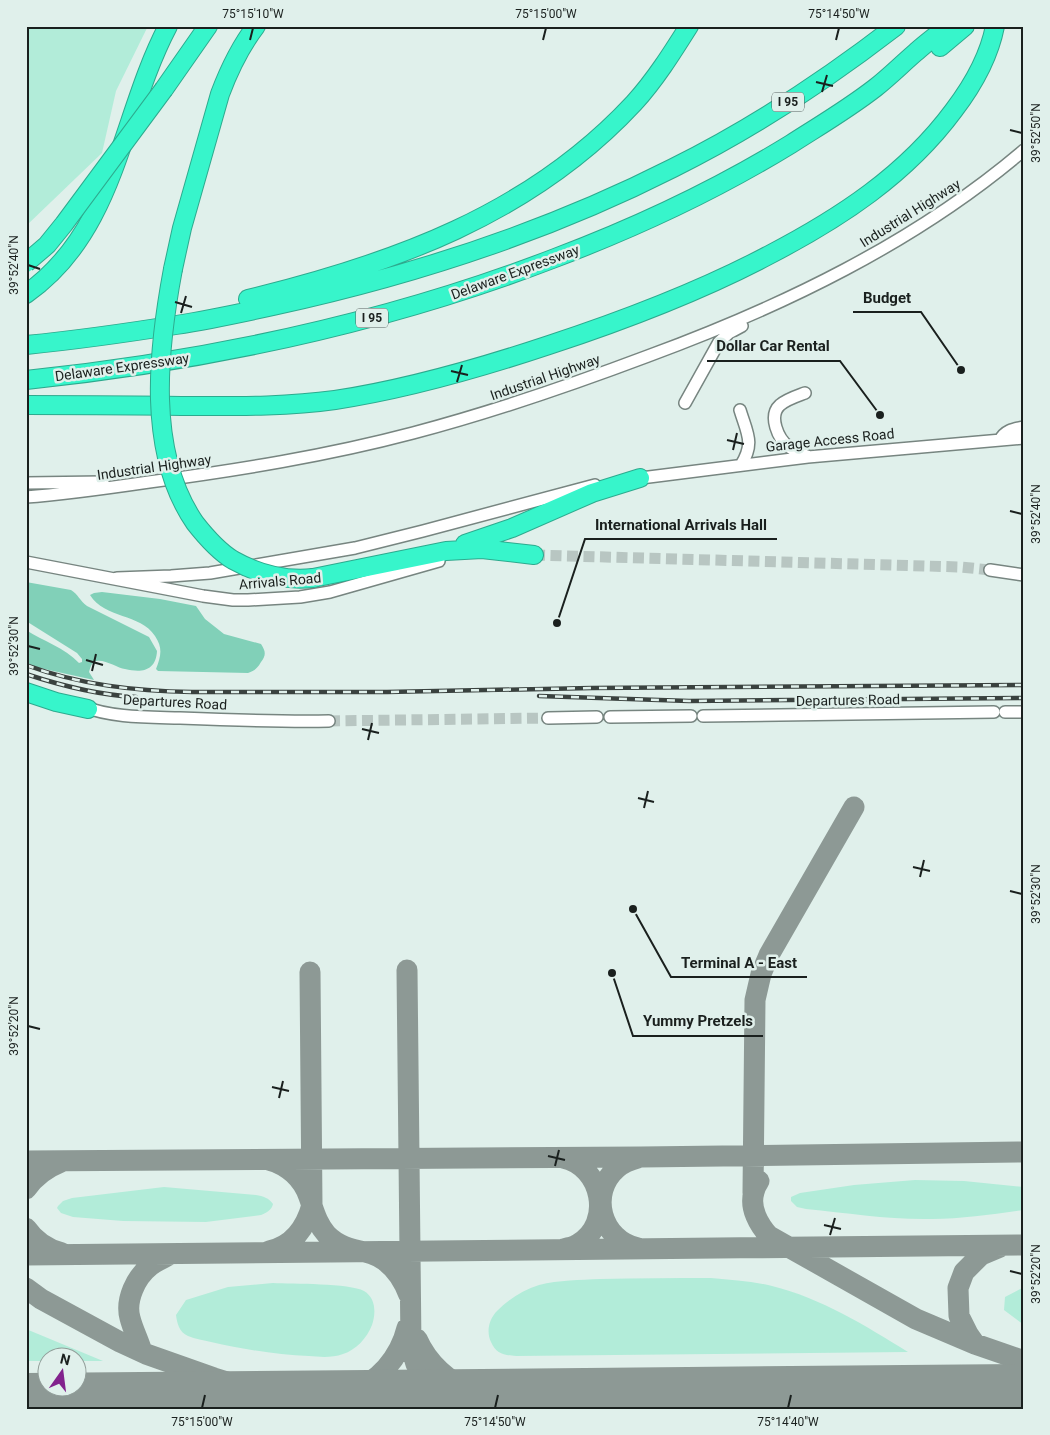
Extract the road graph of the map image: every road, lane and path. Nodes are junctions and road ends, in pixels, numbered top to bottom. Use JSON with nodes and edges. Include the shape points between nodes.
{"nodes":[{"id":1,"x":168,"y":26,"type":"edge"},
{"id":2,"x":256,"y":26,"type":"edge"},
{"id":3,"x":264,"y":26,"type":"edge"},
{"id":4,"x":689,"y":26,"type":"edge"},
{"id":5,"x":896,"y":26,"type":"edge"},
{"id":6,"x":948,"y":26,"type":"edge"},
{"id":7,"x":965,"y":26,"type":"edge"},
{"id":8,"x":208,"y":27,"type":"edge"},
{"id":9,"x":994,"y":30,"type":"edge"},
{"id":10,"x":874,"y":89,"type":"junction"},
{"id":11,"x":206,"y":145,"type":"junction"},
{"id":12,"x":1024,"y":150,"type":"edge"},
{"id":13,"x":26,"y":263,"type":"edge"},
{"id":14,"x":26,"y":294,"type":"edge"},
{"id":15,"x":770,"y":306,"type":"junction"},
{"id":16,"x":85,"y":338,"type":"junction"},
{"id":17,"x":26,"y":345,"type":"edge"},
{"id":18,"x":26,"y":380,"type":"edge"},
{"id":19,"x":805,"y":393,"type":"dead end"},
{"id":20,"x":685,"y":403,"type":"dead end"},
{"id":21,"x":26,"y":405,"type":"edge"},
{"id":22,"x":740,"y":410,"type":"dead end"},
{"id":23,"x":1024,"y":427,"type":"edge"},
{"id":24,"x":1024,"y":438,"type":"edge"},
{"id":25,"x":1000,"y":440,"type":"junction"},
{"id":26,"x":808,"y":457,"type":"junction"},
{"id":27,"x":741,"y":465,"type":"junction"},
{"id":28,"x":640,"y":478,"type":"junction"},
{"id":29,"x":162,"y":480,"type":"junction"},
{"id":30,"x":26,"y":483,"type":"edge"},
{"id":31,"x":26,"y":497,"type":"edge"},
{"id":32,"x":436,"y":552,"type":"junction"},
{"id":33,"x":534,"y":554,"type":"joint"},
{"id":34,"x":26,"y":562,"type":"edge"},
{"id":35,"x":990,"y":570,"type":"tunnel mouth"},
{"id":36,"x":1024,"y":575,"type":"edge"},
{"id":37,"x":117,"y":578,"type":"junction"},
{"id":38,"x":26,"y":683,"type":"edge"},
{"id":39,"x":26,"y":692,"type":"edge"},
{"id":40,"x":88,"y":709,"type":"junction"},
{"id":41,"x":1024,"y":712,"type":"edge"},
{"id":42,"x":597,"y":717,"type":"dead end"},
{"id":43,"x":610,"y":717,"type":"dead end"},
{"id":44,"x":548,"y":718,"type":"tunnel mouth"},
{"id":45,"x":328,"y":721,"type":"tunnel mouth"}],
"edges":[{"from":1,"to":14,"type":"highway","via":[[92,219],[66,257]]},
{"from":2,"to":11,"type":"highway","via":[[228,74]]},
{"from":3,"to":11,"type":"highway","via":[[232,76]]},
{"from":4,"to":16,"type":"highway","via":[[650,84],[608,129],[553,175],[486,216],[421,245],[337,274]]},
{"from":5,"to":16,"type":"highway","number":"I 95","via":[[802,93],[675,168],[543,226],[452,258],[327,293],[191,322]]},
{"from":6,"to":10,"type":"highway","name":"Delaware Expressway","number":"I 95"},
{"from":7,"to":10,"type":"highway","via":[[926,58]]},
{"from":8,"to":13,"type":"highway","bridge":true,"via":[[64,224]]},
{"from":9,"to":21,"type":"highway","via":[[979,71],[958,105],[920,150],[883,184],[791,244],[653,308],[582,335],[473,369],[335,400],[233,406]]},
{"from":10,"to":18,"type":"highway","name":"Delaware Expressway","number":"I 95","via":[[777,153],[702,195],[629,229],[510,275],[371,318],[284,339],[141,366]]},
{"from":11,"to":32,"type":"highway","bridge":true,"via":[[182,228],[162,338],[165,447],[178,493],[189,514],[214,545],[229,557],[272,576],[313,578]]},
{"from":12,"to":15,"type":"street","name":"Industrial Highway","via":[[967,195],[910,233]]},
{"from":15,"to":20,"type":"street","via":[[722,338]]},
{"from":15,"to":29,"type":"street","name":"Industrial Highway","via":[[690,341],[594,377],[469,418],[329,453]]},
{"from":16,"to":17,"type":"highway","number":"I 95"},
{"from":19,"to":26,"type":"street","via":[[780,406],[775,421],[786,444]]},
{"from":22,"to":27,"type":"street","via":[[750,446]]},
{"from":23,"to":25,"type":"street","via":[[1009,431]]},
{"from":24,"to":25,"type":"street","name":"Garage Access Road"},
{"from":25,"to":26,"type":"street","name":"Garage Access Road"},
{"from":26,"to":27,"type":"street","name":"Garage Access Road"},
{"from":27,"to":28,"type":"street","name":"Garage Access Road"},
{"from":28,"to":32,"type":"highway","via":[[592,493],[504,531]]},
{"from":28,"to":37,"type":"street","name":"Garage Access Road","via":[[601,483],[423,532],[342,550],[210,572]]},
{"from":29,"to":30,"type":"street"},
{"from":29,"to":31,"type":"street","name":"Industrial Highway"},
{"from":32,"to":33,"type":"highway","via":[[482,549]]},
{"from":33,"to":37,"type":"street","name":"Arrivals Road","via":[[442,560],[330,592],[256,600],[210,597]]},
{"from":34,"to":37,"type":"street","name":"Arrivals Road"},
{"from":35,"to":36,"type":"street"},
{"from":38,"to":40,"type":"street","name":"Departures Road"},
{"from":39,"to":40,"type":"highway"},
{"from":40,"to":45,"type":"street","name":"Departures Road","via":[[158,718]]},
{"from":41,"to":43,"type":"street","name":"Departures Road"},
{"from":42,"to":44,"type":"street"}]}
